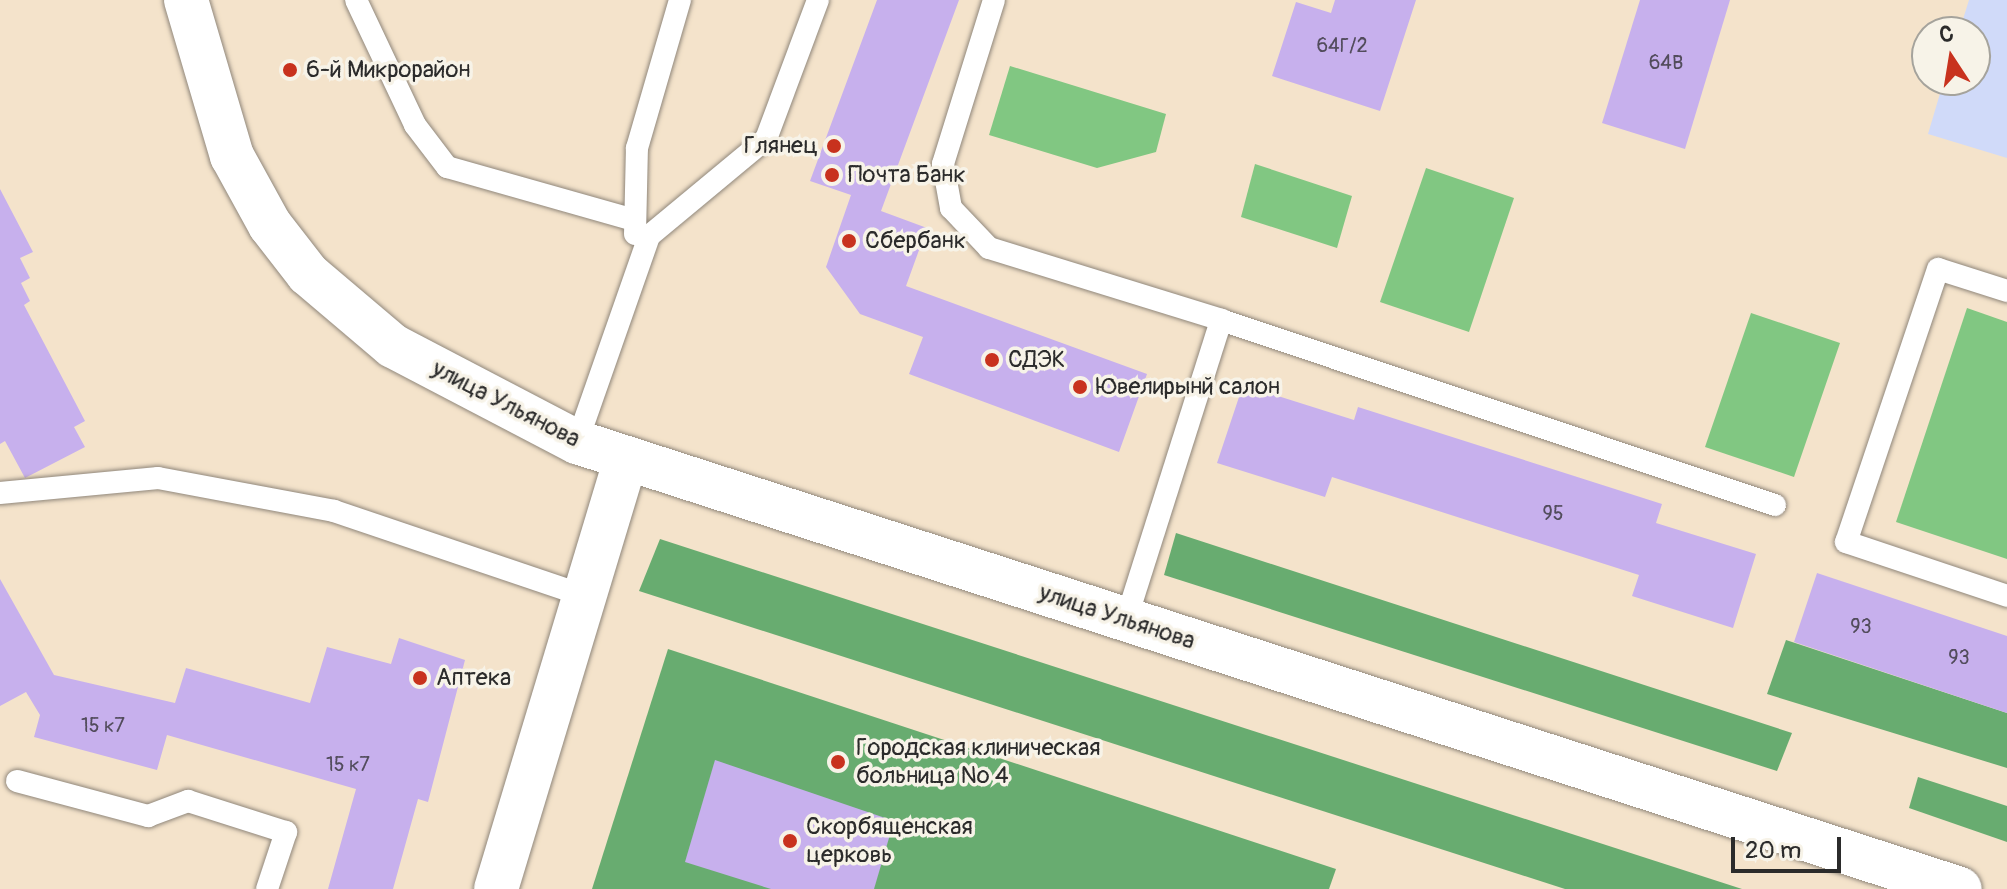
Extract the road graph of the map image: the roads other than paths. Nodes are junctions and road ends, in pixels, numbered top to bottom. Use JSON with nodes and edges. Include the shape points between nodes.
{"nodes":[{"id":1,"x":186,"y":0,"type":"edge"},
{"id":2,"x":356,"y":0,"type":"edge"},
{"id":3,"x":680,"y":0,"type":"edge"},
{"id":4,"x":818,"y":0,"type":"edge"},
{"id":5,"x":994,"y":0,"type":"edge"},
{"id":6,"x":634,"y":220,"type":"junction"},
{"id":7,"x":637,"y":271,"type":"junction"},
{"id":8,"x":2007,"y":291,"type":"edge"},
{"id":9,"x":1221,"y":320,"type":"junction"},
{"id":10,"x":577,"y":442,"type":"junction"},
{"id":11,"x":625,"y":461,"type":"junction"},
{"id":12,"x":0,"y":493,"type":"edge"},
{"id":13,"x":1775,"y":505,"type":"dead end"},
{"id":14,"x":582,"y":595,"type":"junction"},
{"id":15,"x":2007,"y":596,"type":"edge"},
{"id":16,"x":1126,"y":620,"type":"junction"},
{"id":17,"x":17,"y":781,"type":"dead end"},
{"id":18,"x":1909,"y":881,"type":"edge"},
{"id":19,"x":267,"y":889,"type":"edge"},
{"id":20,"x":496,"y":889,"type":"edge"},
{"id":21,"x":1960,"y":889,"type":"edge"}],
"edges":[{"from":1,"to":10,"type":"main road","name":"улица Ульянова","via":[[232,156],[270,225],[308,274],[393,346]]},
{"from":2,"to":6,"type":"lane","via":[[415,125],[447,167]]},
{"from":3,"to":6,"type":"lane","via":[[637,148]]},
{"from":4,"to":7,"type":"lane","via":[[766,139],[649,236]]},
{"from":5,"to":9,"type":"lane","via":[[943,164],[951,208],[989,248]]},
{"from":6,"to":7,"type":"lane"},
{"from":7,"to":10,"type":"lane"},
{"from":8,"to":15,"type":"lane","via":[[1938,269],[1846,542]]},
{"from":9,"to":13,"type":"lane"},
{"from":9,"to":16,"type":"lane"},
{"from":10,"to":11,"type":"main road","name":"улица Ульянова"},
{"from":11,"to":14,"type":"main road"},
{"from":11,"to":16,"type":"main road","name":"улица Ульянова"},
{"from":12,"to":14,"type":"lane","via":[[158,478],[334,511]]},
{"from":14,"to":20,"type":"main road"},
{"from":16,"to":18,"type":"main road","name":"улица Ульянова"},
{"from":17,"to":19,"type":"lane","via":[[148,816],[188,801],[286,832]]},
{"from":18,"to":21,"type":"main road","name":"улица Ульянова"}]}
